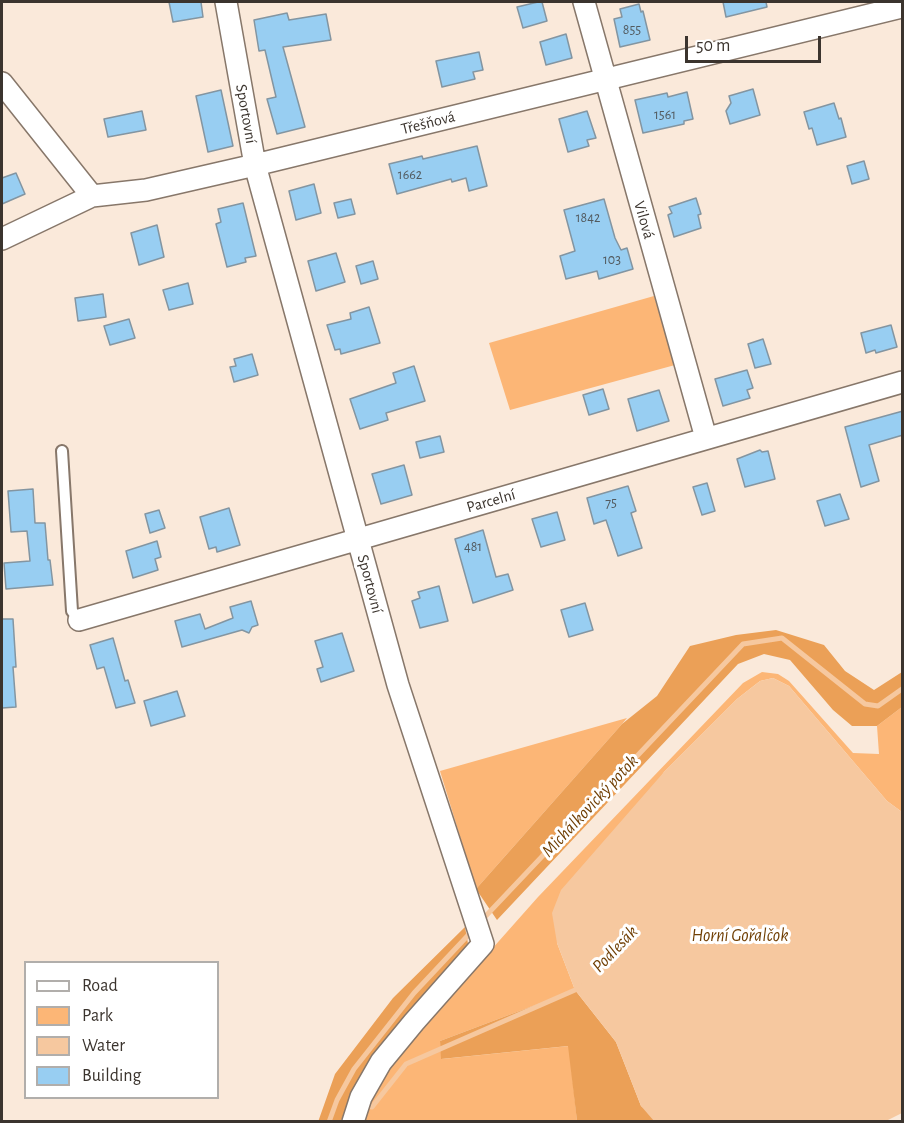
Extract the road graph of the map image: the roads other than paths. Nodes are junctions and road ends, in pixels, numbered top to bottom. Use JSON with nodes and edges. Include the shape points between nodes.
{"nodes":[{"id":1,"x":226,"y":2,"type":"edge"},
{"id":2,"x":584,"y":2,"type":"edge"},
{"id":3,"x":903,"y":7,"type":"edge"},
{"id":4,"x":604,"y":81,"type":"junction"},
{"id":5,"x":2,"y":83,"type":"edge"},
{"id":6,"x":255,"y":165,"type":"junction"},
{"id":7,"x":92,"y":196,"type":"junction"},
{"id":8,"x":2,"y":239,"type":"edge"},
{"id":9,"x":903,"y":382,"type":"edge"},
{"id":10,"x":706,"y":438,"type":"junction"},
{"id":11,"x":62,"y":451,"type":"dead end"},
{"id":12,"x":358,"y":539,"type":"junction"},
{"id":13,"x":79,"y":620,"type":"joint"},
{"id":14,"x":353,"y":1122,"type":"edge"}],
"edges":[{"from":1,"to":6,"type":"street","name":"Sportovní"},
{"from":2,"to":4,"type":"street","name":"Vilová"},
{"from":3,"to":4,"type":"street","name":"Třešňová"},
{"from":4,"to":6,"type":"street","name":"Třešňová"},
{"from":4,"to":10,"type":"street","name":"Vilová"},
{"from":5,"to":7,"type":"street"},
{"from":6,"to":7,"type":"street","name":"Třešňová","via":[[146,190]]},
{"from":6,"to":12,"type":"street","name":"Sportovní"},
{"from":7,"to":8,"type":"street","name":"Třešňová"},
{"from":9,"to":10,"type":"street","name":"Parcelní"},
{"from":10,"to":12,"type":"street","name":"Parcelní"},
{"from":11,"to":13,"type":"lane","via":[[72,611]]},
{"from":12,"to":13,"type":"street","name":"Parcelní"},
{"from":12,"to":14,"type":"street","name":"Sportovní","via":[[398,686],[483,944],[381,1062]]}]}
